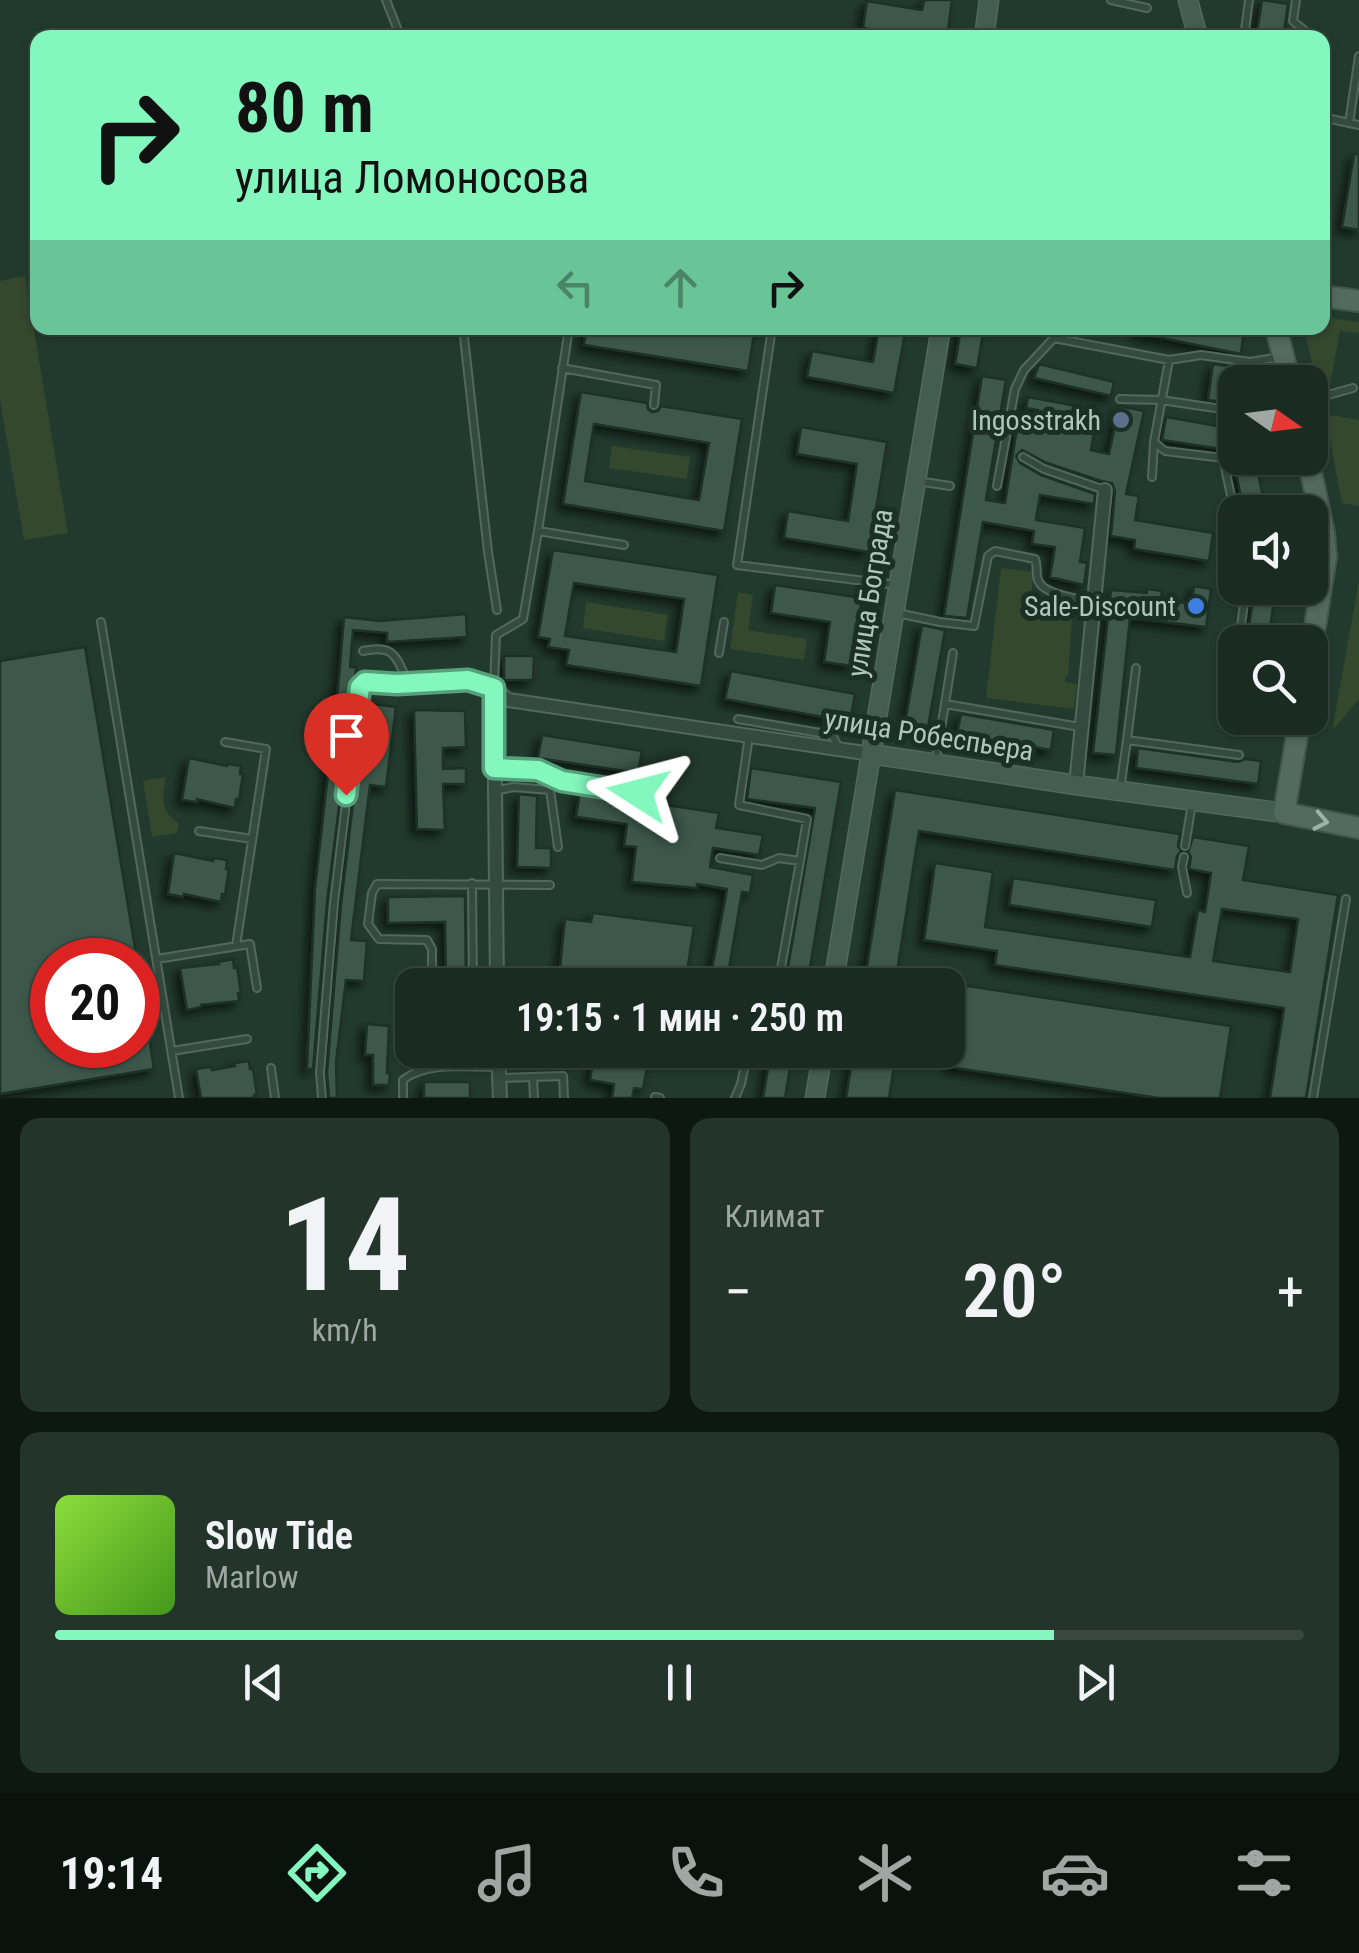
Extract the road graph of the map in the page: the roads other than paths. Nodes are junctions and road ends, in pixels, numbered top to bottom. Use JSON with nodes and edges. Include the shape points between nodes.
{"nodes":[{"id":1,"x":386,"y":0,"type":"edge"},
{"id":2,"x":990,"y":0,"type":"edge"},
{"id":3,"x":1111,"y":0,"type":"edge"},
{"id":4,"x":1188,"y":0,"type":"edge"},
{"id":5,"x":1249,"y":0,"type":"edge"},
{"id":6,"x":1296,"y":0,"type":"edge"},
{"id":7,"x":1147,"y":8,"type":"dead end"},
{"id":8,"x":398,"y":30,"type":"edge"},
{"id":9,"x":985,"y":30,"type":"edge"},
{"id":10,"x":1196,"y":30,"type":"edge"},
{"id":11,"x":1245,"y":30,"type":"edge"},
{"id":12,"x":1304,"y":30,"type":"edge"},
{"id":13,"x":1359,"y":56,"type":"edge"},
{"id":14,"x":1330,"y":119,"type":"edge"},
{"id":15,"x":1348,"y":123,"type":"junction"},
{"id":16,"x":1359,"y":126,"type":"edge"},
{"id":17,"x":1330,"y":297,"type":"edge"},
{"id":18,"x":1359,"y":301,"type":"edge"},
{"id":19,"x":464,"y":335,"type":"edge"},
{"id":20,"x":567,"y":335,"type":"edge"},
{"id":21,"x":771,"y":335,"type":"edge"},
{"id":22,"x":940,"y":335,"type":"edge"},
{"id":23,"x":1055,"y":335,"type":"edge"},
{"id":24,"x":1278,"y":335,"type":"edge"},
{"id":25,"x":1054,"y":338,"type":"junction"},
{"id":26,"x":1283,"y":356,"type":"junction"},
{"id":27,"x":1169,"y":360,"type":"junction"},
{"id":28,"x":1285,"y":365,"type":"edge"},
{"id":29,"x":562,"y":368,"type":"junction"},
{"id":30,"x":1353,"y":388,"type":"dead end"},
{"id":31,"x":1328,"y":395,"type":"edge"},
{"id":32,"x":1120,"y":398,"type":"dead end"},
{"id":33,"x":1162,"y":400,"type":"junction"},
{"id":34,"x":654,"y":404,"type":"dead end"},
{"id":35,"x":1218,"y":408,"type":"edge"},
{"id":36,"x":1154,"y":442,"type":"junction"},
{"id":37,"x":1023,"y":457,"type":"dead end"},
{"id":38,"x":1152,"y":478,"type":"dead end"},
{"id":39,"x":916,"y":481,"type":"junction"},
{"id":40,"x":950,"y":486,"type":"dead end"},
{"id":41,"x":997,"y":486,"type":"dead end"},
{"id":42,"x":1105,"y":490,"type":"joint"},
{"id":43,"x":1231,"y":495,"type":"edge"},
{"id":44,"x":538,"y":531,"type":"junction"},
{"id":45,"x":624,"y":545,"type":"dead end"},
{"id":46,"x":898,"y":585,"type":"junction"},
{"id":47,"x":1093,"y":602,"type":"junction"},
{"id":48,"x":497,"y":610,"type":"dead end"},
{"id":49,"x":894,"y":613,"type":"junction"},
{"id":50,"x":102,"y":622,"type":"dead end"},
{"id":51,"x":724,"y":622,"type":"dead end"},
{"id":52,"x":363,"y":651,"type":"dead end"},
{"id":53,"x":719,"y":653,"type":"dead end"},
{"id":54,"x":953,"y":653,"type":"dead end"},
{"id":55,"x":1136,"y":668,"type":"dead end"},
{"id":56,"x":468,"y":680,"type":"joint"},
{"id":57,"x":408,"y":684,"type":"junction"},
{"id":58,"x":494,"y":688,"type":"junction"},
{"id":59,"x":945,"y":704,"type":"junction"},
{"id":60,"x":738,"y":719,"type":"dead end"},
{"id":61,"x":1082,"y":728,"type":"junction"},
{"id":62,"x":1297,"y":735,"type":"edge"},
{"id":63,"x":750,"y":736,"type":"junction"},
{"id":64,"x":1127,"y":740,"type":"junction"},
{"id":65,"x":225,"y":742,"type":"dead end"},
{"id":66,"x":840,"y":750,"type":"junction"},
{"id":67,"x":871,"y":754,"type":"junction"},
{"id":68,"x":1239,"y":755,"type":"dead end"},
{"id":69,"x":935,"y":765,"type":"junction"},
{"id":70,"x":494,"y":768,"type":"junction"},
{"id":71,"x":1076,"y":786,"type":"junction"},
{"id":72,"x":494,"y":791,"type":"junction"},
{"id":73,"x":1120,"y":792,"type":"junction"},
{"id":74,"x":638,"y":793,"type":"dead end"},
{"id":75,"x":1192,"y":802,"type":"junction"},
{"id":76,"x":1284,"y":813,"type":"junction"},
{"id":77,"x":1359,"y":828,"type":"edge"},
{"id":78,"x":199,"y":830,"type":"dead end"},
{"id":79,"x":252,"y":838,"type":"junction"},
{"id":80,"x":1185,"y":846,"type":"dead end"},
{"id":81,"x":558,"y":847,"type":"dead end"},
{"id":82,"x":1184,"y":856,"type":"dead end"},
{"id":83,"x":720,"y":858,"type":"dead end"},
{"id":84,"x":800,"y":861,"type":"junction"},
{"id":85,"x":472,"y":884,"type":"junction"},
{"id":86,"x":494,"y":884,"type":"junction"},
{"id":87,"x":550,"y":884,"type":"dead end"},
{"id":88,"x":1188,"y":893,"type":"dead end"},
{"id":89,"x":1346,"y":899,"type":"dead end"},
{"id":90,"x":154,"y":938,"type":"edge"},
{"id":91,"x":236,"y":946,"type":"junction"},
{"id":92,"x":160,"y":958,"type":"edge"},
{"id":93,"x":432,"y":968,"type":"edge"},
{"id":94,"x":473,"y":968,"type":"edge"},
{"id":95,"x":496,"y":968,"type":"edge"},
{"id":96,"x":781,"y":968,"type":"edge"},
{"id":97,"x":837,"y":968,"type":"edge"},
{"id":98,"x":160,"y":977,"type":"edge"},
{"id":99,"x":257,"y":988,"type":"dead end"},
{"id":100,"x":247,"y":1039,"type":"dead end"},
{"id":101,"x":172,"y":1051,"type":"junction"},
{"id":102,"x":271,"y":1068,"type":"dead end"},
{"id":103,"x":433,"y":1068,"type":"edge"},
{"id":104,"x":479,"y":1068,"type":"edge"},
{"id":105,"x":499,"y":1068,"type":"edge"},
{"id":106,"x":744,"y":1068,"type":"edge"},
{"id":107,"x":820,"y":1068,"type":"edge"},
{"id":108,"x":499,"y":1072,"type":"junction"},
{"id":109,"x":533,"y":1077,"type":"junction"},
{"id":110,"x":180,"y":1098,"type":"edge"},
{"id":111,"x":276,"y":1098,"type":"edge"},
{"id":112,"x":322,"y":1098,"type":"edge"},
{"id":113,"x":403,"y":1098,"type":"edge"},
{"id":114,"x":500,"y":1098,"type":"edge"},
{"id":115,"x":534,"y":1098,"type":"edge"},
{"id":116,"x":564,"y":1098,"type":"edge"},
{"id":117,"x":735,"y":1098,"type":"edge"},
{"id":118,"x":815,"y":1098,"type":"edge"},
{"id":119,"x":1313,"y":1098,"type":"edge"}],
"edges":[{"from":1,"to":8,"type":"lane"},
{"from":2,"to":9,"type":"main road"},
{"from":3,"to":7,"type":"lane"},
{"from":4,"to":10,"type":"main road"},
{"from":5,"to":11,"type":"lane"},
{"from":6,"to":12,"type":"lane","via":[[1294,21]]},
{"from":13,"to":15,"type":"lane"},
{"from":14,"to":15,"type":"lane"},
{"from":15,"to":16,"type":"lane"},
{"from":17,"to":18,"type":"main road"},
{"from":19,"to":48,"type":"lane"},
{"from":20,"to":29,"type":"lane"},
{"from":21,"to":46,"type":"lane","via":[[737,565]]},
{"from":22,"to":39,"type":"main road","name":"улица Бограда"},
{"from":23,"to":25,"type":"lane"},
{"from":24,"to":26,"type":"main road"},
{"from":25,"to":27,"type":"lane"},
{"from":25,"to":41,"type":"lane","via":[[1015,388]]},
{"from":26,"to":27,"type":"lane"},
{"from":26,"to":28,"type":"main road"},
{"from":27,"to":33,"type":"lane"},
{"from":29,"to":34,"type":"lane","via":[[656,385]]},
{"from":29,"to":44,"type":"lane"},
{"from":30,"to":31,"type":"lane"},
{"from":32,"to":33,"type":"lane"},
{"from":33,"to":35,"type":"lane"},
{"from":33,"to":36,"type":"lane"},
{"from":36,"to":38,"type":"lane"},
{"from":36,"to":43,"type":"lane","via":[[1165,451],[1224,458]]},
{"from":37,"to":42,"type":"lane"},
{"from":39,"to":40,"type":"lane"},
{"from":39,"to":46,"type":"main road","name":"улица Бограда"},
{"from":42,"to":47,"type":"street"},
{"from":44,"to":45,"type":"lane"},
{"from":44,"to":58,"type":"lane","via":[[523,619],[496,636]]},
{"from":46,"to":49,"type":"main road","name":"улица Бограда"},
{"from":47,"to":49,"type":"lane","via":[[1044,588],[1035,558],[995,550],[988,556],[974,626]]},
{"from":47,"to":61,"type":"street"},
{"from":49,"to":67,"type":"main road","name":"улица Бограда"},
{"from":50,"to":90,"type":"lane"},
{"from":51,"to":53,"type":"lane"},
{"from":52,"to":57,"type":"lane","via":[[387,649]]},
{"from":54,"to":59,"type":"lane"},
{"from":55,"to":64,"type":"lane"},
{"from":56,"to":57,"type":"lane"},
{"from":56,"to":58,"type":"street","name":"улица Робеспьера"},
{"from":57,"to":112,"type":"lane","via":[[360,687],[334,903]]},
{"from":58,"to":63,"type":"street","name":"улица Робеспьера","via":[[508,700]]},
{"from":58,"to":70,"type":"street"},
{"from":59,"to":61,"type":"lane"},
{"from":59,"to":69,"type":"lane"},
{"from":60,"to":66,"type":"lane","via":[[832,735]]},
{"from":61,"to":71,"type":"street"},
{"from":62,"to":76,"type":"main road"},
{"from":63,"to":66,"type":"street","name":"улица Робеспьера"},
{"from":63,"to":84,"type":"lane","via":[[739,806],[806,819]]},
{"from":64,"to":68,"type":"lane"},
{"from":64,"to":73,"type":"lane"},
{"from":65,"to":79,"type":"lane","via":[[266,748]]},
{"from":66,"to":67,"type":"street","name":"улица Робеспьера"},
{"from":67,"to":69,"type":"main road","name":"улица Робеспьера"},
{"from":67,"to":97,"type":"main road","name":"улица Бограда"},
{"from":69,"to":71,"type":"main road","name":"улица Робеспьера"},
{"from":70,"to":72,"type":"street"},
{"from":70,"to":74,"type":"lane","via":[[538,770],[562,781]]},
{"from":71,"to":73,"type":"main road","name":"улица Робеспьера"},
{"from":72,"to":81,"type":"lane","via":[[550,790]]},
{"from":72,"to":86,"type":"street"},
{"from":73,"to":75,"type":"main road","name":"улица Робеспьера"},
{"from":75,"to":76,"type":"main road","name":"улица Робеспьера"},
{"from":75,"to":80,"type":"lane"},
{"from":76,"to":77,"type":"main road","name":"улица Робеспьера","one_way":true},
{"from":78,"to":79,"type":"lane"},
{"from":79,"to":91,"type":"lane"},
{"from":82,"to":88,"type":"lane"},
{"from":83,"to":84,"type":"lane","via":[[762,865],[779,858]]},
{"from":84,"to":96,"type":"lane"},
{"from":85,"to":86,"type":"lane"},
{"from":85,"to":93,"type":"lane","via":[[377,884],[372,893],[368,924],[379,939],[427,940]]},
{"from":85,"to":94,"type":"lane"},
{"from":86,"to":87,"type":"lane"},
{"from":86,"to":95,"type":"street"},
{"from":89,"to":119,"type":"lane"},
{"from":91,"to":92,"type":"lane"},
{"from":91,"to":99,"type":"lane","via":[[250,944]]},
{"from":98,"to":101,"type":"lane"},
{"from":100,"to":101,"type":"lane"},
{"from":101,"to":110,"type":"lane"},
{"from":102,"to":111,"type":"lane"},
{"from":103,"to":113,"type":"lane","via":[[402,1080]]},
{"from":104,"to":108,"type":"lane"},
{"from":105,"to":108,"type":"street"},
{"from":106,"to":117,"type":"lane"},
{"from":107,"to":118,"type":"main road"},
{"from":108,"to":109,"type":"lane"},
{"from":108,"to":114,"type":"street"},
{"from":109,"to":115,"type":"lane"},
{"from":109,"to":116,"type":"lane","via":[[564,1076]]}]}
